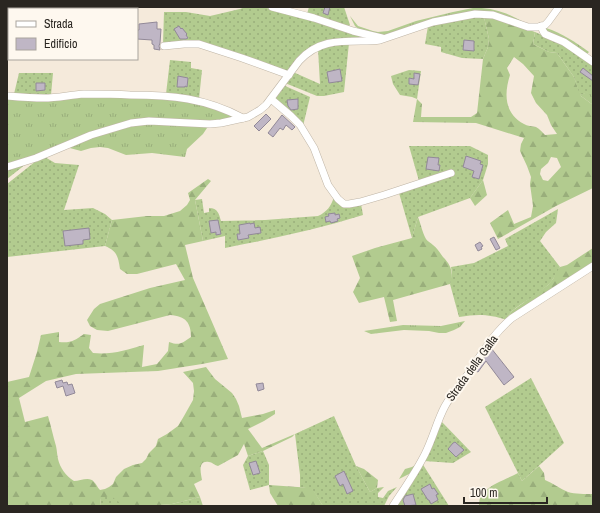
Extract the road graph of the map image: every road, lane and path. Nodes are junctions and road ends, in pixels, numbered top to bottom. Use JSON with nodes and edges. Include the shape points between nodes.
{"nodes":[{"id":1,"x":272,"y":7,"type":"edge"},
{"id":2,"x":559,"y":7,"type":"edge"},
{"id":3,"x":541,"y":26,"type":"junction"},
{"id":4,"x":385,"y":39,"type":"junction"},
{"id":5,"x":164,"y":46,"type":"dead end"},
{"id":6,"x":593,"y":62,"type":"edge"},
{"id":7,"x":289,"y":75,"type":"junction"},
{"id":8,"x":7,"y":96,"type":"edge"},
{"id":9,"x":270,"y":99,"type":"junction"},
{"id":10,"x":243,"y":118,"type":"junction"},
{"id":11,"x":7,"y":167,"type":"edge"},
{"id":12,"x":451,"y":173,"type":"dead end"},
{"id":13,"x":593,"y":266,"type":"edge"},
{"id":14,"x":392,"y":506,"type":"edge"}],
"edges":[{"from":1,"to":4,"type":"street"},
{"from":2,"to":3,"type":"street","via":[[548,22]]},
{"from":3,"to":4,"type":"street","via":[[528,27],[493,15],[475,14],[433,22]]},
{"from":3,"to":6,"type":"street","via":[[545,34],[564,42]]},
{"from":4,"to":7,"type":"street","via":[[336,42],[317,47],[302,57]]},
{"from":5,"to":7,"type":"street","via":[[200,44]]},
{"from":7,"to":9,"type":"street"},
{"from":8,"to":10,"type":"street","via":[[168,96],[210,104]]},
{"from":9,"to":10,"type":"street","via":[[260,110]]},
{"from":9,"to":12,"type":"street","via":[[294,118],[303,129],[314,148],[328,186],[342,203],[360,202]]},
{"from":10,"to":11,"type":"street","via":[[213,124],[136,122],[91,135]]},
{"from":13,"to":14,"type":"street","name":"Strada della Galla","via":[[512,318],[490,340],[449,400],[422,461]]}]}
